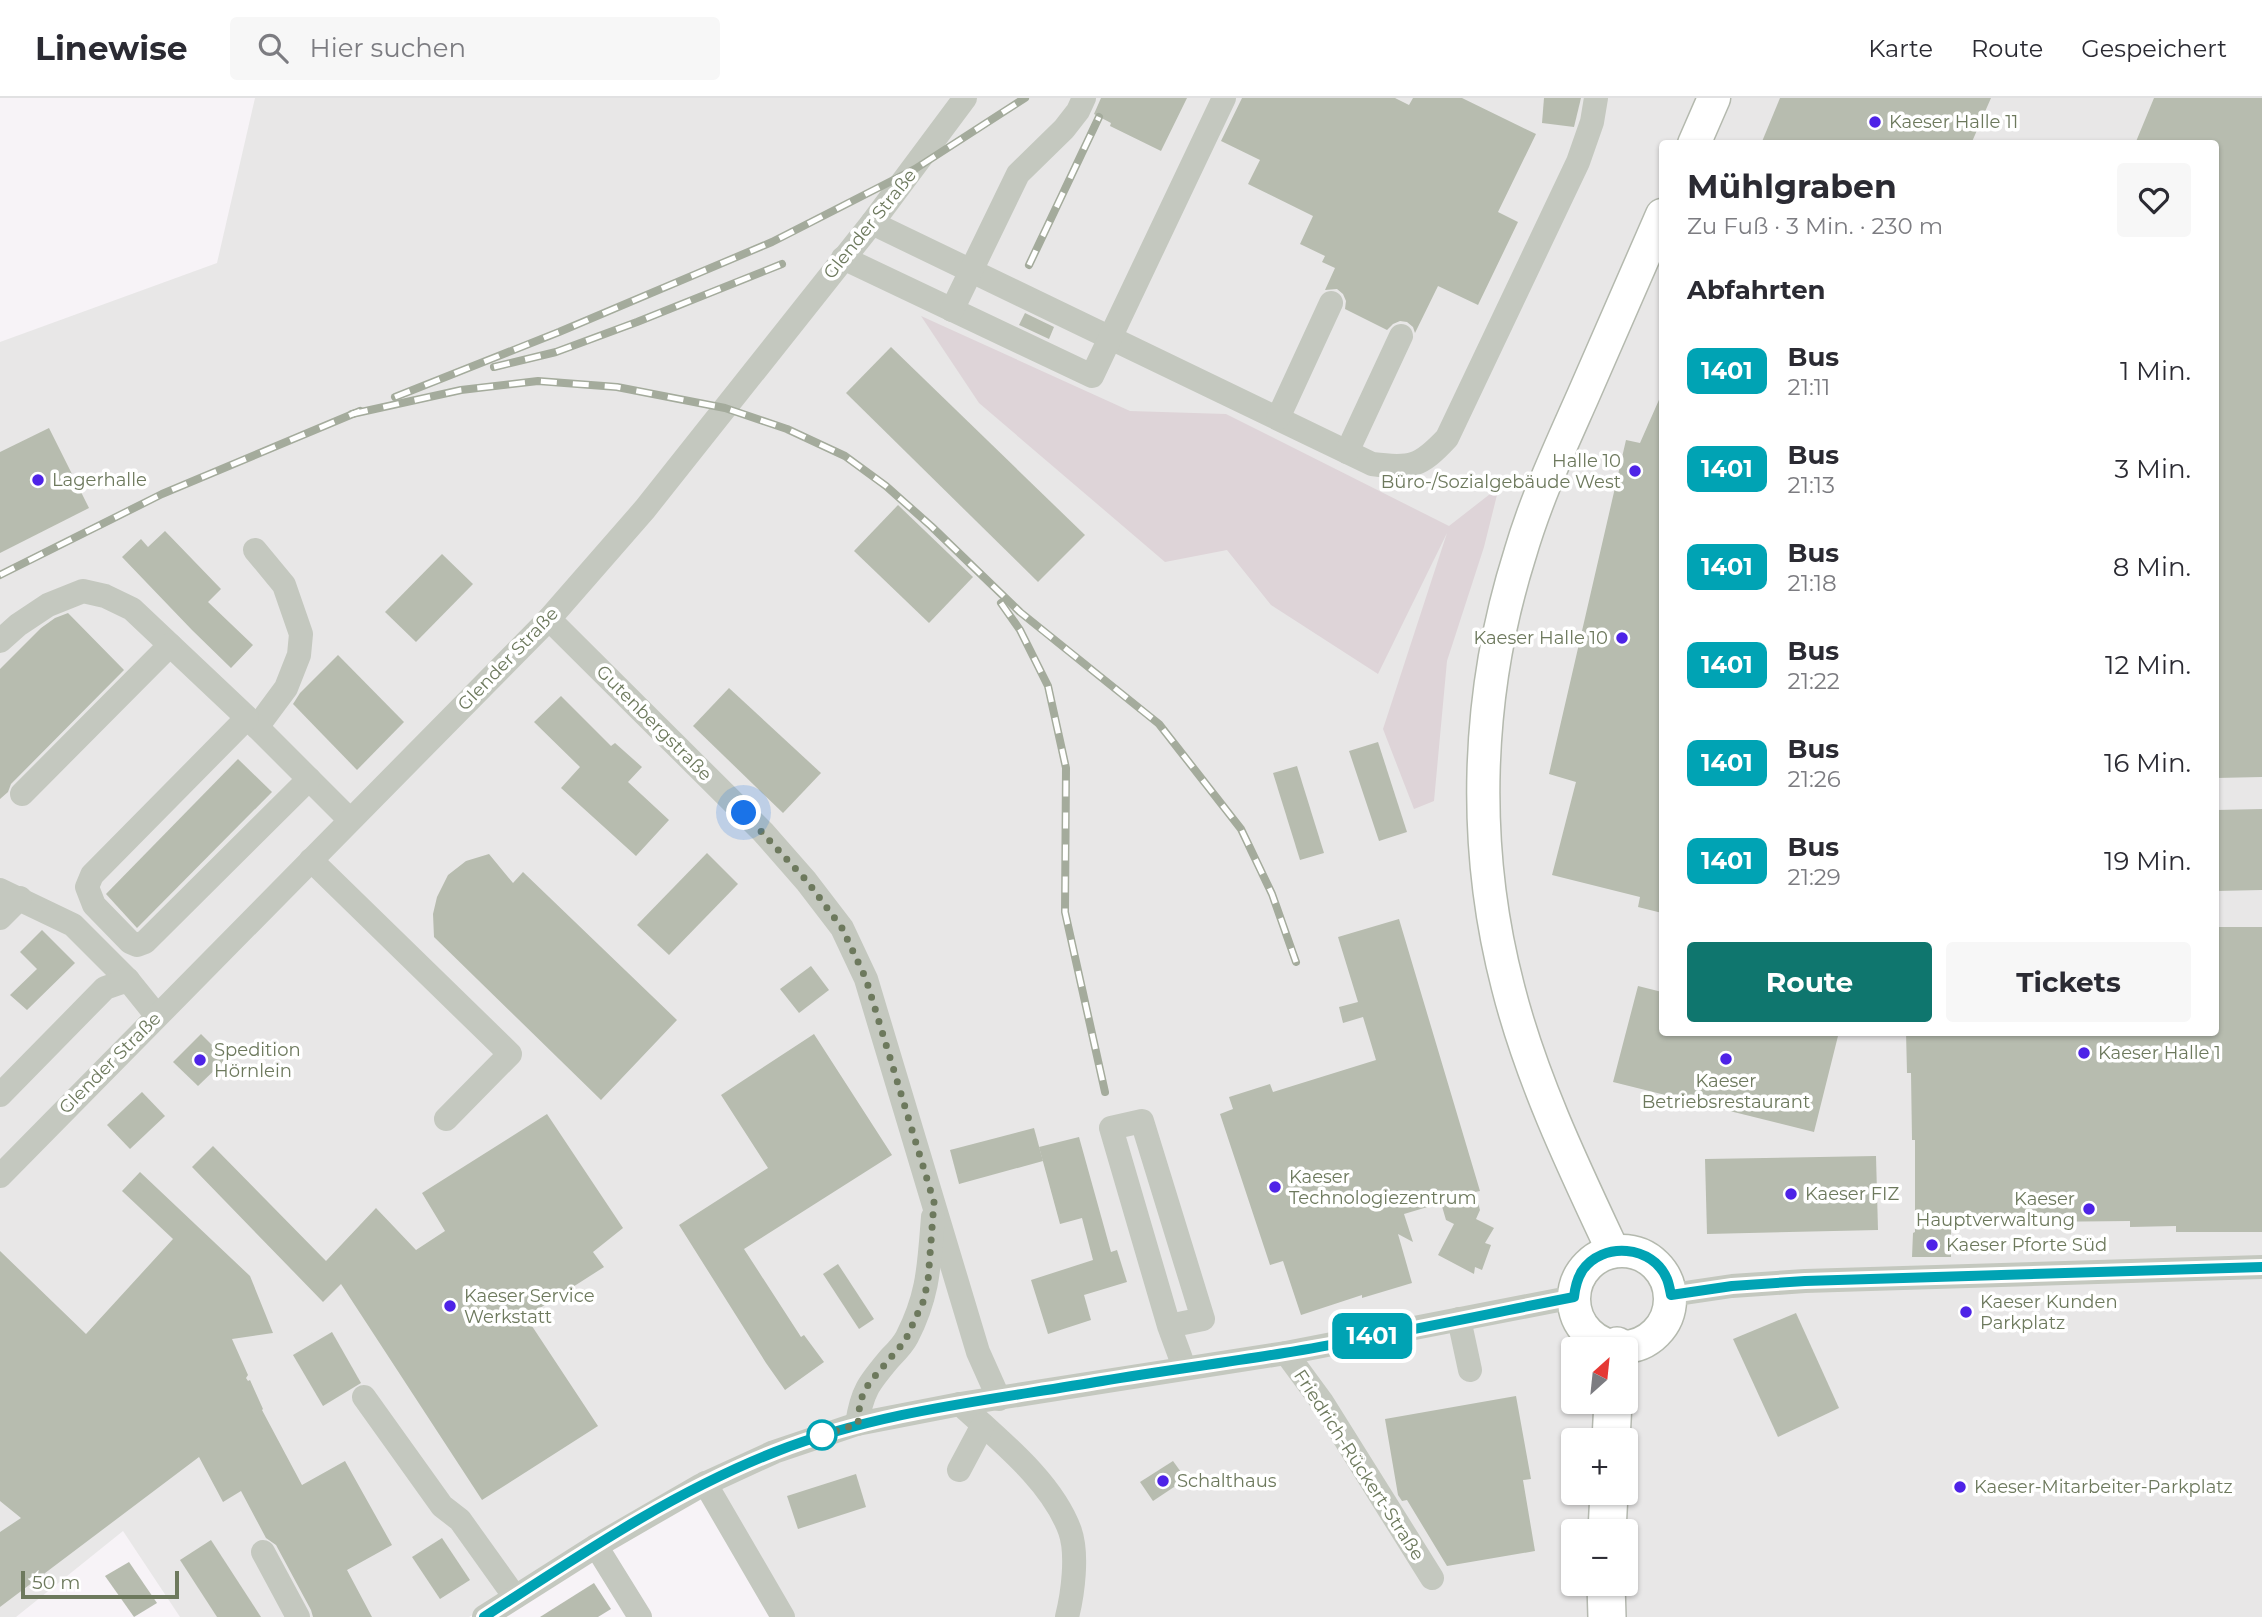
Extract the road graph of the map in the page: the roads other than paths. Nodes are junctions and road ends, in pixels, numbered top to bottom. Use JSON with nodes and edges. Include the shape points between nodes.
{"nodes":[{"id":1,"x":965,"y":98,"type":"edge"},
{"id":2,"x":1084,"y":98,"type":"edge"},
{"id":3,"x":1224,"y":98,"type":"edge"},
{"id":4,"x":1596,"y":98,"type":"edge"},
{"id":5,"x":1714,"y":98,"type":"edge"},
{"id":6,"x":1696,"y":140,"type":"edge"},
{"id":7,"x":1659,"y":222,"type":"edge"},
{"id":8,"x":872,"y":223,"type":"junction"},
{"id":9,"x":843,"y":258,"type":"junction"},
{"id":10,"x":971,"y":271,"type":"junction"},
{"id":11,"x":1331,"y":303,"type":"dead end"},
{"id":12,"x":951,"y":310,"type":"junction"},
{"id":13,"x":1401,"y":336,"type":"dead end"},
{"id":14,"x":1111,"y":338,"type":"junction"},
{"id":15,"x":1278,"y":418,"type":"junction"},
{"id":16,"x":1347,"y":452,"type":"junction"},
{"id":17,"x":256,"y":550,"type":"dead end"},
{"id":18,"x":549,"y":618,"type":"junction"},
{"id":19,"x":0,"y":641,"type":"edge"},
{"id":20,"x":170,"y":645,"type":"junction"},
{"id":21,"x":252,"y":723,"type":"junction"},
{"id":22,"x":309,"y":779,"type":"junction"},
{"id":23,"x":22,"y":794,"type":"dead end"},
{"id":24,"x":350,"y":820,"type":"junction"},
{"id":25,"x":311,"y":860,"type":"junction"},
{"id":26,"x":10,"y":894,"type":"edge"},
{"id":27,"x":0,"y":918,"type":"edge"},
{"id":28,"x":128,"y":979,"type":"junction"},
{"id":29,"x":157,"y":1016,"type":"junction"},
{"id":30,"x":0,"y":1095,"type":"edge"},
{"id":31,"x":446,"y":1119,"type":"dead end"},
{"id":32,"x":0,"y":1176,"type":"edge"},
{"id":33,"x":934,"y":1202,"type":"junction"},
{"id":34,"x":1613,"y":1251,"type":"junction"},
{"id":35,"x":2262,"y":1267,"type":"edge"},
{"id":36,"x":1671,"y":1295,"type":"junction"},
{"id":37,"x":1574,"y":1297,"type":"junction"},
{"id":38,"x":1459,"y":1319,"type":"junction"},
{"id":39,"x":1169,"y":1326,"type":"junction"},
{"id":40,"x":1594,"y":1337,"type":"edge"},
{"id":41,"x":1638,"y":1345,"type":"edge"},
{"id":42,"x":1286,"y":1353,"type":"junction"},
{"id":43,"x":1184,"y":1367,"type":"junction"},
{"id":44,"x":1470,"y":1370,"type":"dead end"},
{"id":45,"x":364,"y":1397,"type":"dead end"},
{"id":46,"x":999,"y":1399,"type":"junction"},
{"id":47,"x":960,"y":1404,"type":"junction"},
{"id":48,"x":858,"y":1424,"type":"junction"},
{"id":49,"x":984,"y":1425,"type":"junction"},
{"id":50,"x":959,"y":1470,"type":"dead end"},
{"id":51,"x":705,"y":1483,"type":"junction"},
{"id":52,"x":596,"y":1546,"type":"junction"},
{"id":53,"x":263,"y":1552,"type":"dead end"},
{"id":54,"x":1432,"y":1577,"type":"dead end"},
{"id":55,"x":1606,"y":1596,"type":"edge"},
{"id":56,"x":514,"y":1597,"type":"junction"},
{"id":57,"x":1070,"y":1614,"type":"edge"},
{"id":58,"x":298,"y":1617,"type":"edge"},
{"id":59,"x":484,"y":1617,"type":"edge"},
{"id":60,"x":640,"y":1617,"type":"edge"},
{"id":61,"x":782,"y":1617,"type":"edge"},
{"id":62,"x":1607,"y":1617,"type":"edge"}],
"edges":[{"from":1,"to":8,"type":"street","name":"Glender Straße"},
{"from":2,"to":10,"type":"street","via":[[1064,129],[1018,174]]},
{"from":3,"to":14,"type":"street"},
{"from":4,"to":16,"type":"street","via":[[1578,162],[1447,438],[1429,458],[1401,467],[1372,464]]},
{"from":5,"to":6,"type":"main road"},
{"from":7,"to":34,"type":"main road","via":[[1547,478],[1520,552],[1493,667],[1485,725],[1486,867],[1508,989],[1540,1085]]},
{"from":8,"to":9,"type":"street","name":"Glender Straße"},
{"from":8,"to":10,"type":"street"},
{"from":9,"to":12,"type":"street"},
{"from":9,"to":18,"type":"street","name":"Glender Straße","via":[[645,509]]},
{"from":10,"to":12,"type":"street"},
{"from":10,"to":14,"type":"street"},
{"from":11,"to":15,"type":"street"},
{"from":12,"to":14,"type":"street","via":[[1092,376]]},
{"from":13,"to":16,"type":"street"},
{"from":14,"to":15,"type":"street"},
{"from":15,"to":16,"type":"street"},
{"from":17,"to":21,"type":"street","via":[[284,586],[300,634],[299,655],[286,688]]},
{"from":18,"to":24,"type":"street","name":"Glender Straße"},
{"from":18,"to":33,"type":"street","name":"Gutenbergstraße","via":[[764,832],[842,928],[866,979]]},
{"from":19,"to":20,"type":"street","via":[[48,605],[83,591],[132,609]]},
{"from":20,"to":21,"type":"street"},
{"from":20,"to":23,"type":"street"},
{"from":21,"to":22,"type":"street"},
{"from":21,"to":22,"type":"street","via":[[92,875],[87,887],[94,905],[130,942],[145,942]]},
{"from":22,"to":24,"type":"street"},
{"from":24,"to":25,"type":"street","name":"Glender Straße"},
{"from":25,"to":29,"type":"street","name":"Glender Straße"},
{"from":25,"to":31,"type":"street","via":[[510,1054]]},
{"from":26,"to":27,"type":"street"},
{"from":26,"to":28,"type":"street","via":[[73,925]]},
{"from":28,"to":29,"type":"street"},
{"from":28,"to":30,"type":"street","via":[[105,988]]},
{"from":29,"to":32,"type":"street","name":"Glender Straße"},
{"from":33,"to":46,"type":"street","name":"Gutenbergstraße","via":[[978,1352]]},
{"from":33,"to":48,"type":"street","name":"Gutenbergstraße","via":[[923,1302],[905,1341],[869,1383],[860,1401]]},
{"from":34,"to":36,"type":"main road","via":[[1626,1250],[1651,1259],[1667,1279]]},
{"from":34,"to":37,"type":"main road","via":[[1588,1264],[1576,1283]]},
{"from":35,"to":36,"type":"street","via":[[1805,1281]]},
{"from":36,"to":41,"type":"main road","via":[[1666,1321]]},
{"from":37,"to":38,"type":"street","name":"Friedrich-Rückert-Straße"},
{"from":37,"to":40,"type":"main road","via":[[1575,1311]]},
{"from":38,"to":42,"type":"street","name":"Friedrich-Rückert-Straße"},
{"from":38,"to":44,"type":"street"},
{"from":39,"to":39,"type":"street","via":[[1203,1319],[1142,1121],[1111,1128]]},
{"from":39,"to":43,"type":"street"},
{"from":42,"to":43,"type":"street","name":"Friedrich-Rückert-Straße"},
{"from":42,"to":54,"type":"street","name":"Friedrich-Rückert-Straße"},
{"from":43,"to":46,"type":"street","name":"Friedrich-Rückert-Straße"},
{"from":45,"to":56,"type":"street"},
{"from":46,"to":47,"type":"street","name":"Friedrich-Rückert-Straße"},
{"from":47,"to":48,"type":"street","name":"Friedrich-Rückert-Straße"},
{"from":47,"to":49,"type":"street"},
{"from":48,"to":51,"type":"street","name":"Friedrich-Rückert-Straße","via":[[774,1452]]},
{"from":49,"to":50,"type":"street"},
{"from":49,"to":57,"type":"street","via":[[1050,1494],[1070,1532],[1074,1564]]},
{"from":51,"to":52,"type":"street","name":"Friedrich-Rückert-Straße"},
{"from":51,"to":61,"type":"street"},
{"from":52,"to":56,"type":"street","name":"Friedrich-Rückert-Straße"},
{"from":52,"to":60,"type":"street"},
{"from":53,"to":58,"type":"street"},
{"from":55,"to":62,"type":"highway"},
{"from":56,"to":59,"type":"street","name":"Friedrich-Rückert-Straße"}]}
